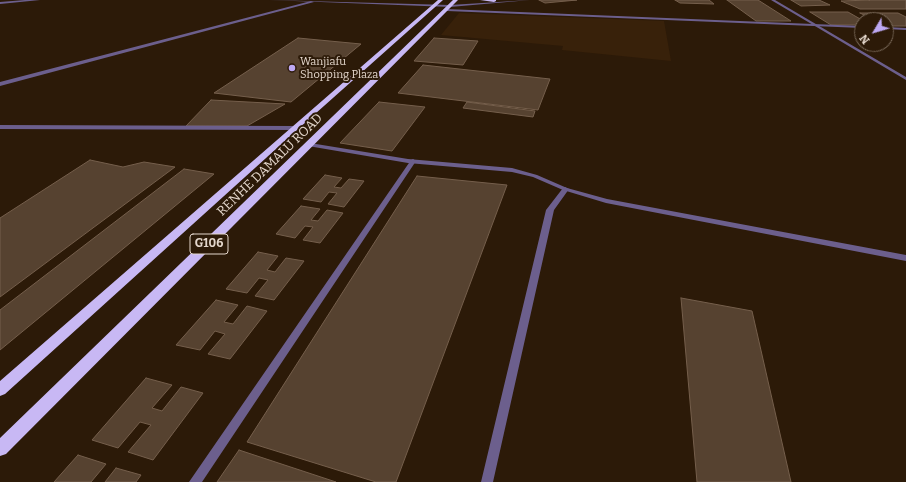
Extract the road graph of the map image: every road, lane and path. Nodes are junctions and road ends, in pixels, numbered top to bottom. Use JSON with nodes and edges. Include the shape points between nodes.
{"nodes":[{"id":1,"x":20,"y":0,"type":"edge"},
{"id":2,"x":38,"y":0,"type":"edge"},
{"id":3,"x":271,"y":0,"type":"edge"},
{"id":4,"x":332,"y":0,"type":"edge"},
{"id":5,"x":482,"y":0,"type":"edge"},
{"id":6,"x":503,"y":0,"type":"edge"},
{"id":7,"x":528,"y":0,"type":"edge"},
{"id":8,"x":773,"y":0,"type":"edge"},
{"id":9,"x":494,"y":1,"type":"edge"},
{"id":10,"x":312,"y":2,"type":"junction"},
{"id":11,"x":0,"y":3,"type":"edge"},
{"id":12,"x":438,"y":3,"type":"edge"},
{"id":13,"x":451,"y":5,"type":"edge"},
{"id":14,"x":815,"y":25,"type":"junction"},
{"id":15,"x":854,"y":27,"type":"edge"},
{"id":16,"x":894,"y":28,"type":"edge"},
{"id":17,"x":906,"y":29,"type":"edge"},
{"id":18,"x":397,"y":37,"type":"junction"},
{"id":19,"x":418,"y":39,"type":"junction"},
{"id":20,"x":906,"y":79,"type":"edge"},
{"id":21,"x":0,"y":84,"type":"edge"},
{"id":22,"x":0,"y":127,"type":"edge"},
{"id":23,"x":294,"y":128,"type":"junction"},
{"id":24,"x":310,"y":145,"type":"junction"},
{"id":25,"x":413,"y":161,"type":"junction"},
{"id":26,"x":565,"y":189,"type":"junction"},
{"id":27,"x":906,"y":258,"type":"edge"},
{"id":28,"x":1,"y":387,"type":"edge"},
{"id":29,"x":0,"y":449,"type":"edge"},
{"id":30,"x":195,"y":482,"type":"edge"},
{"id":31,"x":487,"y":482,"type":"edge"}],
"edges":[{"from":1,"to":11,"type":"street"},
{"from":2,"to":11,"type":"street"},
{"from":3,"to":10,"type":"street"},
{"from":4,"to":12,"type":"street"},
{"from":5,"to":9,"type":"highway"},
{"from":6,"to":9,"type":"street"},
{"from":7,"to":13,"type":"street"},
{"from":8,"to":14,"type":"street"},
{"from":9,"to":13,"type":"street"},
{"from":10,"to":12,"type":"street"},
{"from":10,"to":21,"type":"street"},
{"from":12,"to":13,"type":"street"},
{"from":12,"to":18,"type":"highway","name":"RENHE DAMALU ROAD","number":"G106"},
{"from":13,"to":14,"type":"street"},
{"from":13,"to":19,"type":"highway","name":"RENHE DAMALU ROAD","number":"G106"},
{"from":14,"to":15,"type":"street"},
{"from":14,"to":20,"type":"street"},
{"from":16,"to":17,"type":"street"},
{"from":18,"to":19,"type":"highway"},
{"from":18,"to":23,"type":"highway","name":"RENHE DAMALU ROAD","number":"G106"},
{"from":19,"to":24,"type":"highway","name":"RENHE DAMALU ROAD","number":"G106"},
{"from":22,"to":23,"type":"street"},
{"from":23,"to":28,"type":"highway","name":"RENHE DAMALU ROAD","number":"G106"},
{"from":24,"to":25,"type":"street"},
{"from":24,"to":29,"type":"highway","name":"RENHE DAMALU ROAD","number":"G106"},
{"from":25,"to":26,"type":"street","via":[[512,170],[535,176]]},
{"from":25,"to":30,"type":"street"},
{"from":26,"to":27,"type":"street","via":[[606,202]]},
{"from":26,"to":31,"type":"street","via":[[550,210]]}]}
